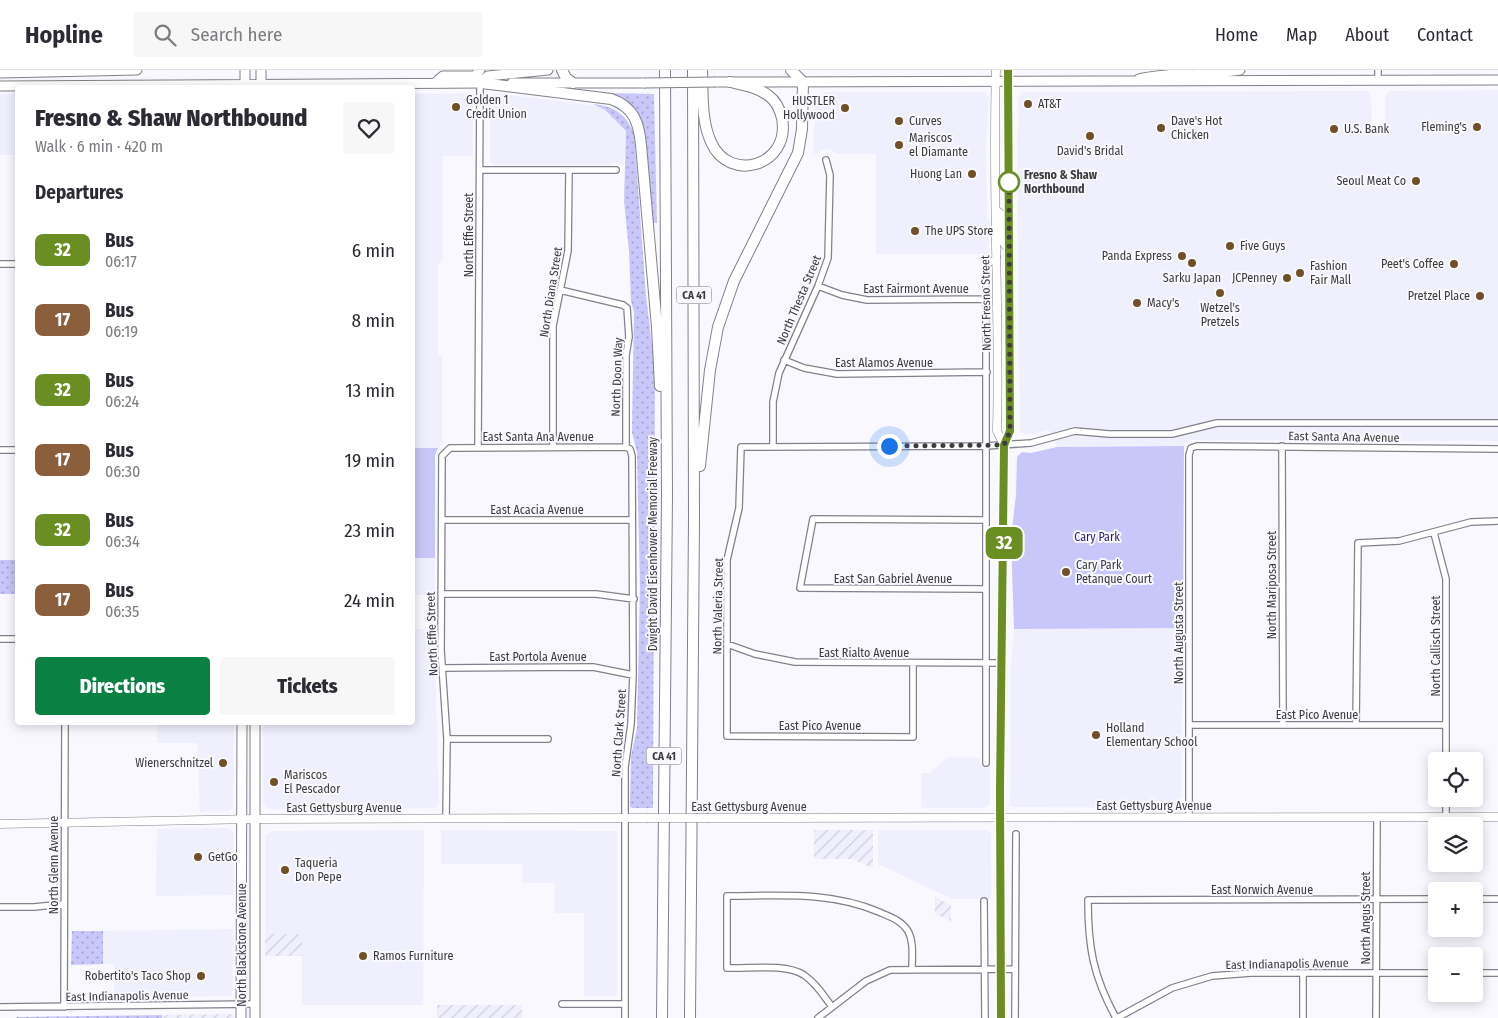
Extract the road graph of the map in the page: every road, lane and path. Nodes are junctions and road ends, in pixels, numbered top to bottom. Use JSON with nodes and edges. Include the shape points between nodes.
{"nodes":[{"id":1,"x":136,"y":70,"type":"edge"},
{"id":2,"x":245,"y":70,"type":"edge"},
{"id":3,"x":261,"y":70,"type":"edge"},
{"id":4,"x":480,"y":70,"type":"edge"},
{"id":5,"x":548,"y":70,"type":"edge"},
{"id":6,"x":562,"y":70,"type":"edge"},
{"id":7,"x":660,"y":70,"type":"edge"},
{"id":8,"x":666,"y":70,"type":"edge"},
{"id":9,"x":693,"y":70,"type":"edge"},
{"id":10,"x":702,"y":70,"type":"edge"},
{"id":11,"x":791,"y":70,"type":"edge"},
{"id":12,"x":996,"y":70,"type":"edge"},
{"id":13,"x":1008,"y":70,"type":"edge"},
{"id":14,"x":1189,"y":70,"type":"edge"},
{"id":15,"x":1240,"y":70,"type":"edge"},
{"id":16,"x":1378,"y":70,"type":"edge"},
{"id":17,"x":66,"y":72,"type":"junction"},
{"id":18,"x":0,"y":73,"type":"edge"},
{"id":19,"x":1378,"y":80,"type":"junction"},
{"id":20,"x":1498,"y":80,"type":"edge"},
{"id":21,"x":1130,"y":81,"type":"junction"},
{"id":22,"x":1185,"y":81,"type":"junction"},
{"id":23,"x":730,"y":82,"type":"junction"},
{"id":24,"x":803,"y":82,"type":"junction"},
{"id":25,"x":995,"y":82,"type":"junction"},
{"id":26,"x":1008,"y":82,"type":"junction"},
{"id":27,"x":435,"y":83,"type":"junction"},
{"id":28,"x":480,"y":83,"type":"junction"},
{"id":29,"x":573,"y":83,"type":"junction"},
{"id":30,"x":66,"y":85,"type":"edge"},
{"id":31,"x":245,"y":85,"type":"edge"},
{"id":32,"x":261,"y":85,"type":"edge"},
{"id":33,"x":319,"y":85,"type":"edge"},
{"id":34,"x":0,"y":86,"type":"edge"},
{"id":35,"x":15,"y":86,"type":"edge"},
{"id":36,"x":826,"y":160,"type":"dead end"},
{"id":37,"x":480,"y":170,"type":"junction"},
{"id":38,"x":569,"y":170,"type":"junction"},
{"id":39,"x":616,"y":170,"type":"dead end"},
{"id":40,"x":996,"y":210,"type":"junction"},
{"id":41,"x":1009,"y":250,"type":"junction"},
{"id":42,"x":667,"y":253,"type":"junction"},
{"id":43,"x":997,"y":258,"type":"junction"},
{"id":44,"x":0,"y":264,"type":"edge"},
{"id":45,"x":15,"y":264,"type":"edge"},
{"id":46,"x":818,"y":286,"type":"junction"},
{"id":47,"x":560,"y":290,"type":"junction"},
{"id":48,"x":986,"y":299,"type":"junction"},
{"id":49,"x":784,"y":360,"type":"junction"},
{"id":50,"x":987,"y":372,"type":"junction"},
{"id":51,"x":1498,"y":423,"type":"edge"},
{"id":52,"x":1004,"y":445,"type":"junction"},
{"id":53,"x":773,"y":446,"type":"junction"},
{"id":54,"x":986,"y":446,"type":"junction"},
{"id":55,"x":1282,"y":446,"type":"junction"},
{"id":56,"x":478,"y":447,"type":"junction"},
{"id":57,"x":552,"y":447,"type":"junction"},
{"id":58,"x":628,"y":448,"type":"junction"},
{"id":59,"x":1191,"y":448,"type":"joint"},
{"id":60,"x":1498,"y":449,"type":"edge"},
{"id":61,"x":0,"y":450,"type":"edge"},
{"id":62,"x":15,"y":450,"type":"edge"},
{"id":63,"x":445,"y":450,"type":"joint"},
{"id":64,"x":667,"y":495,"type":"junction"},
{"id":65,"x":442,"y":520,"type":"junction"},
{"id":66,"x":632,"y":520,"type":"junction"},
{"id":67,"x":694,"y":520,"type":"junction"},
{"id":68,"x":985,"y":520,"type":"junction"},
{"id":69,"x":1498,"y":521,"type":"edge"},
{"id":70,"x":1434,"y":533,"type":"junction"},
{"id":71,"x":985,"y":589,"type":"junction"},
{"id":72,"x":441,"y":594,"type":"junction"},
{"id":73,"x":634,"y":599,"type":"junction"},
{"id":74,"x":0,"y":639,"type":"edge"},
{"id":75,"x":15,"y":639,"type":"edge"},
{"id":76,"x":727,"y":644,"type":"junction"},
{"id":77,"x":986,"y":662,"type":"junction"},
{"id":78,"x":1003,"y":662,"type":"junction"},
{"id":79,"x":914,"y":663,"type":"junction"},
{"id":80,"x":443,"y":668,"type":"junction"},
{"id":81,"x":633,"y":675,"type":"junction"},
{"id":82,"x":1283,"y":724,"type":"junction"},
{"id":83,"x":65,"y":725,"type":"edge"},
{"id":84,"x":242,"y":725,"type":"edge"},
{"id":85,"x":256,"y":725,"type":"edge"},
{"id":86,"x":1188,"y":725,"type":"junction"},
{"id":87,"x":1356,"y":725,"type":"junction"},
{"id":88,"x":1446,"y":725,"type":"junction"},
{"id":89,"x":727,"y":736,"type":"joint"},
{"id":90,"x":447,"y":739,"type":"junction"},
{"id":91,"x":548,"y":739,"type":"dead end"},
{"id":92,"x":1446,"y":752,"type":"edge"},
{"id":93,"x":986,"y":763,"type":"dead end"},
{"id":94,"x":1446,"y":807,"type":"edge"},
{"id":95,"x":1428,"y":817,"type":"edge"},
{"id":96,"x":1446,"y":817,"type":"edge"},
{"id":97,"x":1483,"y":817,"type":"edge"},
{"id":98,"x":1498,"y":817,"type":"edge"},
{"id":99,"x":625,"y":818,"type":"junction"},
{"id":100,"x":1000,"y":818,"type":"junction"},
{"id":101,"x":1189,"y":818,"type":"junction"},
{"id":102,"x":1377,"y":818,"type":"junction"},
{"id":103,"x":242,"y":819,"type":"junction"},
{"id":104,"x":255,"y":819,"type":"junction"},
{"id":105,"x":446,"y":819,"type":"junction"},
{"id":106,"x":64,"y":823,"type":"junction"},
{"id":107,"x":0,"y":824,"type":"edge"},
{"id":108,"x":1016,"y":834,"type":"dead end"},
{"id":109,"x":1376,"y":899,"type":"junction"},
{"id":110,"x":1428,"y":899,"type":"edge"},
{"id":111,"x":1483,"y":899,"type":"edge"},
{"id":112,"x":1498,"y":899,"type":"edge"},
{"id":113,"x":984,"y":901,"type":"dead end"},
{"id":114,"x":64,"y":904,"type":"junction"},
{"id":115,"x":0,"y":907,"type":"edge"},
{"id":116,"x":912,"y":969,"type":"junction"},
{"id":117,"x":985,"y":969,"type":"junction"},
{"id":118,"x":1001,"y":969,"type":"junction"},
{"id":119,"x":1015,"y":969,"type":"junction"},
{"id":120,"x":1303,"y":973,"type":"junction"},
{"id":121,"x":1376,"y":973,"type":"junction"},
{"id":122,"x":1428,"y":973,"type":"edge"},
{"id":123,"x":1483,"y":973,"type":"edge"},
{"id":124,"x":1498,"y":973,"type":"edge"},
{"id":125,"x":241,"y":1004,"type":"junction"},
{"id":126,"x":255,"y":1004,"type":"junction"},
{"id":127,"x":562,"y":1004,"type":"dead end"},
{"id":128,"x":625,"y":1004,"type":"junction"},
{"id":129,"x":64,"y":1007,"type":"junction"},
{"id":130,"x":832,"y":1007,"type":"junction"},
{"id":131,"x":0,"y":1008,"type":"edge"},
{"id":132,"x":241,"y":1018,"type":"edge"},
{"id":133,"x":255,"y":1018,"type":"edge"},
{"id":134,"x":625,"y":1018,"type":"edge"},
{"id":135,"x":662,"y":1018,"type":"edge"},
{"id":136,"x":690,"y":1018,"type":"edge"},
{"id":137,"x":818,"y":1018,"type":"edge"},
{"id":138,"x":985,"y":1018,"type":"edge"},
{"id":139,"x":1001,"y":1018,"type":"edge"},
{"id":140,"x":1015,"y":1018,"type":"edge"},
{"id":141,"x":1117,"y":1018,"type":"edge"},
{"id":142,"x":1303,"y":1018,"type":"edge"},
{"id":143,"x":1376,"y":1018,"type":"edge"}],
"edges":[{"from":1,"to":17,"type":"main road"},
{"from":2,"to":31,"type":"main road"},
{"from":3,"to":32,"type":"main road"},
{"from":4,"to":27,"type":"main road","via":[[475,76],[443,76]]},
{"from":5,"to":28,"type":"main road","via":[[488,76]]},
{"from":6,"to":29,"type":"highway"},
{"from":7,"to":42,"type":"highway"},
{"from":8,"to":42,"type":"highway","name":"Dwight David Eisenhower Memorial Freeway","number":"CA 41"},
{"from":9,"to":67,"type":"highway","number":"CA 41"},
{"from":10,"to":23,"type":"highway","via":[[706,124],[716,150],[737,164],[764,161],[776,151],[782,140],[780,110],[765,93]]},
{"from":11,"to":24,"type":"highway"},
{"from":12,"to":25,"type":"street","name":"North Fresno Street"},
{"from":13,"to":26,"type":"street","name":"North Fresno Street"},
{"from":14,"to":21,"type":"main road","via":[[1184,74],[1154,74]]},
{"from":15,"to":22,"type":"main road","via":[[1195,74]]},
{"from":16,"to":19,"type":"street"},
{"from":17,"to":18,"type":"main road"},
{"from":17,"to":30,"type":"street"},
{"from":19,"to":20,"type":"main road"},
{"from":19,"to":22,"type":"main road"},
{"from":21,"to":22,"type":"main road"},
{"from":21,"to":26,"type":"main road"},
{"from":23,"to":24,"type":"main road"},
{"from":23,"to":29,"type":"main road","bridge":true},
{"from":24,"to":25,"type":"main road"},
{"from":24,"to":67,"type":"highway","via":[[798,153],[734,281],[718,327],[710,370]]},
{"from":25,"to":26,"type":"main road"},
{"from":25,"to":40,"type":"street","name":"North Fresno Street"},
{"from":26,"to":41,"type":"street","name":"North Fresno Street"},
{"from":27,"to":28,"type":"main road"},
{"from":27,"to":33,"type":"main road"},
{"from":28,"to":29,"type":"main road"},
{"from":28,"to":37,"type":"street","name":"North Effie Street"},
{"from":28,"to":64,"type":"highway","via":[[611,100],[625,106],[638,123],[658,327]]},
{"from":34,"to":35,"type":"main road"},
{"from":36,"to":46,"type":"street","name":"North Thesta Street","via":[[830,175],[830,247]]},
{"from":37,"to":38,"type":"street"},
{"from":37,"to":56,"type":"street","name":"North Effie Street"},
{"from":38,"to":39,"type":"street"},
{"from":38,"to":47,"type":"street","name":"North Diana Street","via":[[568,251]]},
{"from":40,"to":41,"type":"street","via":[[1001,214],[1003,242]]},
{"from":40,"to":43,"type":"street","name":"North Fresno Street"},
{"from":41,"to":52,"type":"street","name":"North Fresno Street","via":[[1010,431]]},
{"from":42,"to":64,"type":"highway","name":"Dwight David Eisenhower Memorial Freeway","number":"CA 41"},
{"from":43,"to":48,"type":"street","via":[[986,266]]},
{"from":43,"to":52,"type":"street","name":"North Fresno Street","via":[[998,431]]},
{"from":44,"to":45,"type":"street"},
{"from":46,"to":48,"type":"street","name":"East Fairmont Avenue","via":[[867,300]]},
{"from":46,"to":49,"type":"street","name":"North Thesta Street"},
{"from":47,"to":57,"type":"street","name":"North Diana Street","via":[[553,326]]},
{"from":47,"to":58,"type":"street","name":"North Doon Way","via":[[627,308]]},
{"from":48,"to":50,"type":"street"},
{"from":49,"to":50,"type":"street","name":"East Alamos Avenue","via":[[804,368],[837,374]]},
{"from":49,"to":53,"type":"street","name":"North Thesta Street","via":[[774,388]]},
{"from":50,"to":54,"type":"street"},
{"from":51,"to":52,"type":"street","via":[[1217,424],[1183,434],[1075,431],[1031,443]]},
{"from":52,"to":54,"type":"street"},
{"from":52,"to":78,"type":"street","name":"North Fresno Street"},
{"from":53,"to":54,"type":"street"},
{"from":53,"to":76,"type":"street","name":"North Valeria Street","via":[[741,447],[740,508],[728,560]]},
{"from":54,"to":68,"type":"street"},
{"from":55,"to":59,"type":"street","name":"East Santa Ana Avenue"},
{"from":55,"to":60,"type":"street","name":"East Santa Ana Avenue"},
{"from":55,"to":82,"type":"street","name":"North Mariposa Street"},
{"from":56,"to":57,"type":"street","name":"East Santa Ana Avenue"},
{"from":56,"to":63,"type":"street","name":"East Santa Ana Avenue"},
{"from":57,"to":58,"type":"street","name":"East Santa Ana Avenue"},
{"from":58,"to":66,"type":"street","name":"North Clark Street"},
{"from":59,"to":86,"type":"street","name":"North Augusta Street","via":[[1188,455]]},
{"from":61,"to":62,"type":"street"},
{"from":63,"to":65,"type":"street","name":"North Effie Street","via":[[442,456]]},
{"from":64,"to":135,"type":"highway","name":"Dwight David Eisenhower Memorial Freeway","number":"CA 41"},
{"from":65,"to":66,"type":"street","name":"East Acacia Avenue"},
{"from":65,"to":72,"type":"street","name":"North Effie Street"},
{"from":66,"to":73,"type":"street","name":"North Clark Street"},
{"from":67,"to":136,"type":"highway","number":"CA 41"},
{"from":68,"to":71,"type":"street"},
{"from":68,"to":71,"type":"street","name":"East San Gabriel Avenue","via":[[813,519],[800,588]]},
{"from":69,"to":70,"type":"street","via":[[1471,522]]},
{"from":70,"to":87,"type":"street","via":[[1399,541],[1358,543]]},
{"from":70,"to":88,"type":"street","name":"North Callisch Street","via":[[1446,579]]},
{"from":71,"to":77,"type":"street"},
{"from":72,"to":73,"type":"street","via":[[596,594]]},
{"from":72,"to":80,"type":"street","name":"North Effie Street"},
{"from":73,"to":81,"type":"street","name":"North Clark Street"},
{"from":74,"to":75,"type":"street"},
{"from":76,"to":79,"type":"street","name":"East Rialto Avenue","via":[[755,654],[795,662]]},
{"from":76,"to":89,"type":"street","name":"North Valeria Street"},
{"from":77,"to":78,"type":"street","name":"East Rialto Avenue"},
{"from":77,"to":79,"type":"street","name":"East Rialto Avenue"},
{"from":77,"to":93,"type":"street"},
{"from":78,"to":100,"type":"street","name":"North Fresno Street"},
{"from":79,"to":89,"type":"street","name":"East Pico Avenue","via":[[913,736]]},
{"from":80,"to":81,"type":"street","name":"East Portola Avenue","via":[[594,667]]},
{"from":80,"to":90,"type":"street","name":"North Effie Street"},
{"from":81,"to":99,"type":"street","name":"North Clark Street","via":[[632,724],[625,767]]},
{"from":82,"to":86,"type":"street","name":"East Pico Avenue"},
{"from":82,"to":87,"type":"street","name":"East Pico Avenue"},
{"from":83,"to":106,"type":"street","name":"North Glenn Avenue"},
{"from":84,"to":103,"type":"main road","name":"North Blackstone Avenue"},
{"from":85,"to":104,"type":"main road","name":"North Blackstone Avenue"},
{"from":86,"to":101,"type":"street","name":"North Augusta Street"},
{"from":87,"to":88,"type":"street","name":"East Pico Avenue"},
{"from":88,"to":92,"type":"street","name":"North Callisch Street"},
{"from":90,"to":91,"type":"street"},
{"from":90,"to":105,"type":"street","name":"North Effie Street"},
{"from":94,"to":96,"type":"street"},
{"from":95,"to":102,"type":"street","name":"East Gettysburg Avenue"},
{"from":97,"to":98,"type":"street","name":"East Gettysburg Avenue"},
{"from":99,"to":100,"type":"street","name":"East Gettysburg Avenue","bridge":true},
{"from":99,"to":105,"type":"street","name":"East Gettysburg Avenue"},
{"from":99,"to":128,"type":"street","name":"North Clark Street"},
{"from":100,"to":101,"type":"street","name":"East Gettysburg Avenue"},
{"from":100,"to":118,"type":"street","name":"North Fresno Street"},
{"from":101,"to":102,"type":"street","name":"East Gettysburg Avenue"},
{"from":102,"to":109,"type":"street","name":"North Angus Street"},
{"from":103,"to":104,"type":"street","name":"East Gettysburg Avenue"},
{"from":103,"to":106,"type":"street","name":"East Gettysburg Avenue"},
{"from":103,"to":125,"type":"main road","name":"North Blackstone Avenue"},
{"from":104,"to":105,"type":"street","name":"East Gettysburg Avenue"},
{"from":104,"to":126,"type":"main road","name":"North Blackstone Avenue"},
{"from":106,"to":107,"type":"street","name":"East Gettysburg Avenue"},
{"from":106,"to":114,"type":"street","name":"North Glenn Avenue"},
{"from":108,"to":119,"type":"street"},
{"from":109,"to":110,"type":"street","name":"East Norwich Avenue"},
{"from":109,"to":121,"type":"street","name":"North Angus Street"},
{"from":109,"to":141,"type":"street","name":"East Norwich Avenue","via":[[1088,900],[1093,965],[1104,996]]},
{"from":111,"to":112,"type":"street"},
{"from":113,"to":117,"type":"street"},
{"from":114,"to":115,"type":"street"},
{"from":114,"to":129,"type":"street","name":"North Glenn Avenue"},
{"from":116,"to":117,"type":"street"},
{"from":116,"to":130,"type":"street","via":[[877,974]]},
{"from":116,"to":130,"type":"street","via":[[913,947],[907,929],[894,918],[859,903],[814,896],[727,896],[727,968],[792,970],[813,983]]},
{"from":117,"to":118,"type":"street"},
{"from":117,"to":138,"type":"street"},
{"from":118,"to":119,"type":"street"},
{"from":118,"to":139,"type":"street","name":"North Fresno Street"},
{"from":119,"to":140,"type":"street"},
{"from":120,"to":121,"type":"street","name":"East Indianapolis Avenue"},
{"from":120,"to":141,"type":"street","name":"East Indianapolis Avenue","via":[[1232,974],[1192,981],[1172,988]]},
{"from":120,"to":142,"type":"street"},
{"from":121,"to":122,"type":"street","name":"East Indianapolis Avenue"},
{"from":121,"to":143,"type":"street","name":"North Angus Street"},
{"from":123,"to":124,"type":"street"},
{"from":125,"to":126,"type":"street","name":"East Indianapolis Avenue"},
{"from":125,"to":129,"type":"street","name":"East Indianapolis Avenue"},
{"from":125,"to":132,"type":"main road","name":"North Blackstone Avenue"},
{"from":126,"to":133,"type":"main road","name":"North Blackstone Avenue"},
{"from":127,"to":128,"type":"street"},
{"from":128,"to":134,"type":"street","name":"North Clark Street"},
{"from":129,"to":131,"type":"street","name":"East Indianapolis Avenue"},
{"from":130,"to":137,"type":"street"}]}
